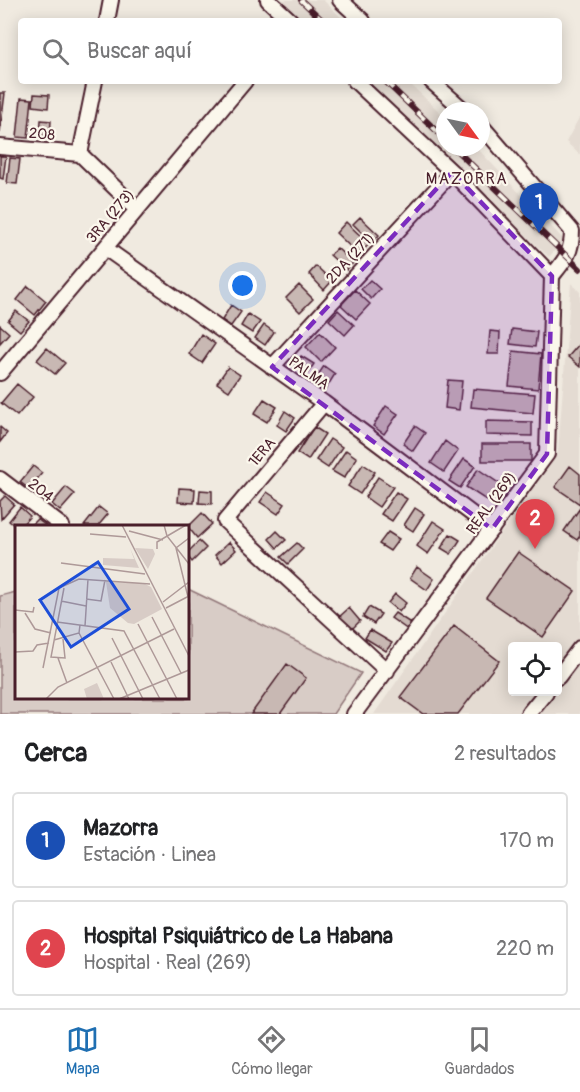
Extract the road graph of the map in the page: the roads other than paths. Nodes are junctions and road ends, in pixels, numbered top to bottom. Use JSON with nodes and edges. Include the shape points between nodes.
{"nodes":[{"id":1,"x":111,"y":0,"type":"edge"},
{"id":2,"x":268,"y":0,"type":"edge"},
{"id":3,"x":340,"y":0,"type":"edge"},
{"id":4,"x":108,"y":18,"type":"edge"},
{"id":5,"x":288,"y":18,"type":"edge"},
{"id":6,"x":360,"y":18,"type":"edge"},
{"id":7,"x":94,"y":84,"type":"edge"},
{"id":8,"x":242,"y":84,"type":"edge"},
{"id":9,"x":358,"y":84,"type":"edge"},
{"id":10,"x":434,"y":84,"type":"edge"},
{"id":11,"x":455,"y":102,"type":"edge"},
{"id":12,"x":490,"y":135,"type":"edge"},
{"id":13,"x":0,"y":147,"type":"edge"},
{"id":14,"x":80,"y":154,"type":"junction"},
{"id":15,"x":452,"y":172,"type":"junction"},
{"id":16,"x":137,"y":209,"type":"junction"},
{"id":17,"x":105,"y":248,"type":"junction"},
{"id":18,"x":552,"y":276,"type":"junction"},
{"id":19,"x":272,"y":367,"type":"junction"},
{"id":20,"x":0,"y":373,"type":"edge"},
{"id":21,"x":324,"y":403,"type":"junction"},
{"id":22,"x":0,"y":479,"type":"edge"},
{"id":23,"x":61,"y":525,"type":"edge"},
{"id":24,"x":492,"y":529,"type":"junction"},
{"id":25,"x":580,"y":648,"type":"edge"},
{"id":26,"x":387,"y":671,"type":"junction"},
{"id":27,"x":562,"y":672,"type":"edge"},
{"id":28,"x":543,"y":696,"type":"edge"},
{"id":29,"x":354,"y":714,"type":"edge"},
{"id":30,"x":528,"y":714,"type":"edge"}],
"edges":[{"from":1,"to":4,"type":"street"},
{"from":2,"to":5,"type":"street"},
{"from":3,"to":6,"type":"street"},
{"from":7,"to":14,"type":"street"},
{"from":8,"to":16,"type":"street","name":"3RA (273)"},
{"from":9,"to":15,"type":"street"},
{"from":10,"to":11,"type":"street"},
{"from":12,"to":18,"type":"street","via":[[572,231],[568,257]]},
{"from":13,"to":14,"type":"street","name":"208"},
{"from":14,"to":16,"type":"street"},
{"from":15,"to":18,"type":"street"},
{"from":15,"to":19,"type":"street","name":"2DA (271)"},
{"from":16,"to":17,"type":"street","name":"3RA (273)"},
{"from":17,"to":19,"type":"street","name":"PALMA"},
{"from":17,"to":20,"type":"street","name":"3RA (273)"},
{"from":18,"to":24,"type":"street","name":"REAL (269)","via":[[547,454]]},
{"from":19,"to":21,"type":"street","name":"PALMA"},
{"from":21,"to":24,"type":"street","name":"PALMA"},
{"from":21,"to":26,"type":"street","name":"1ERA","via":[[225,521]]},
{"from":22,"to":23,"type":"street","name":"204"},
{"from":24,"to":26,"type":"street","name":"REAL (269)"},
{"from":25,"to":27,"type":"street"},
{"from":26,"to":29,"type":"street","name":"REAL (269)"},
{"from":28,"to":30,"type":"street"}]}
